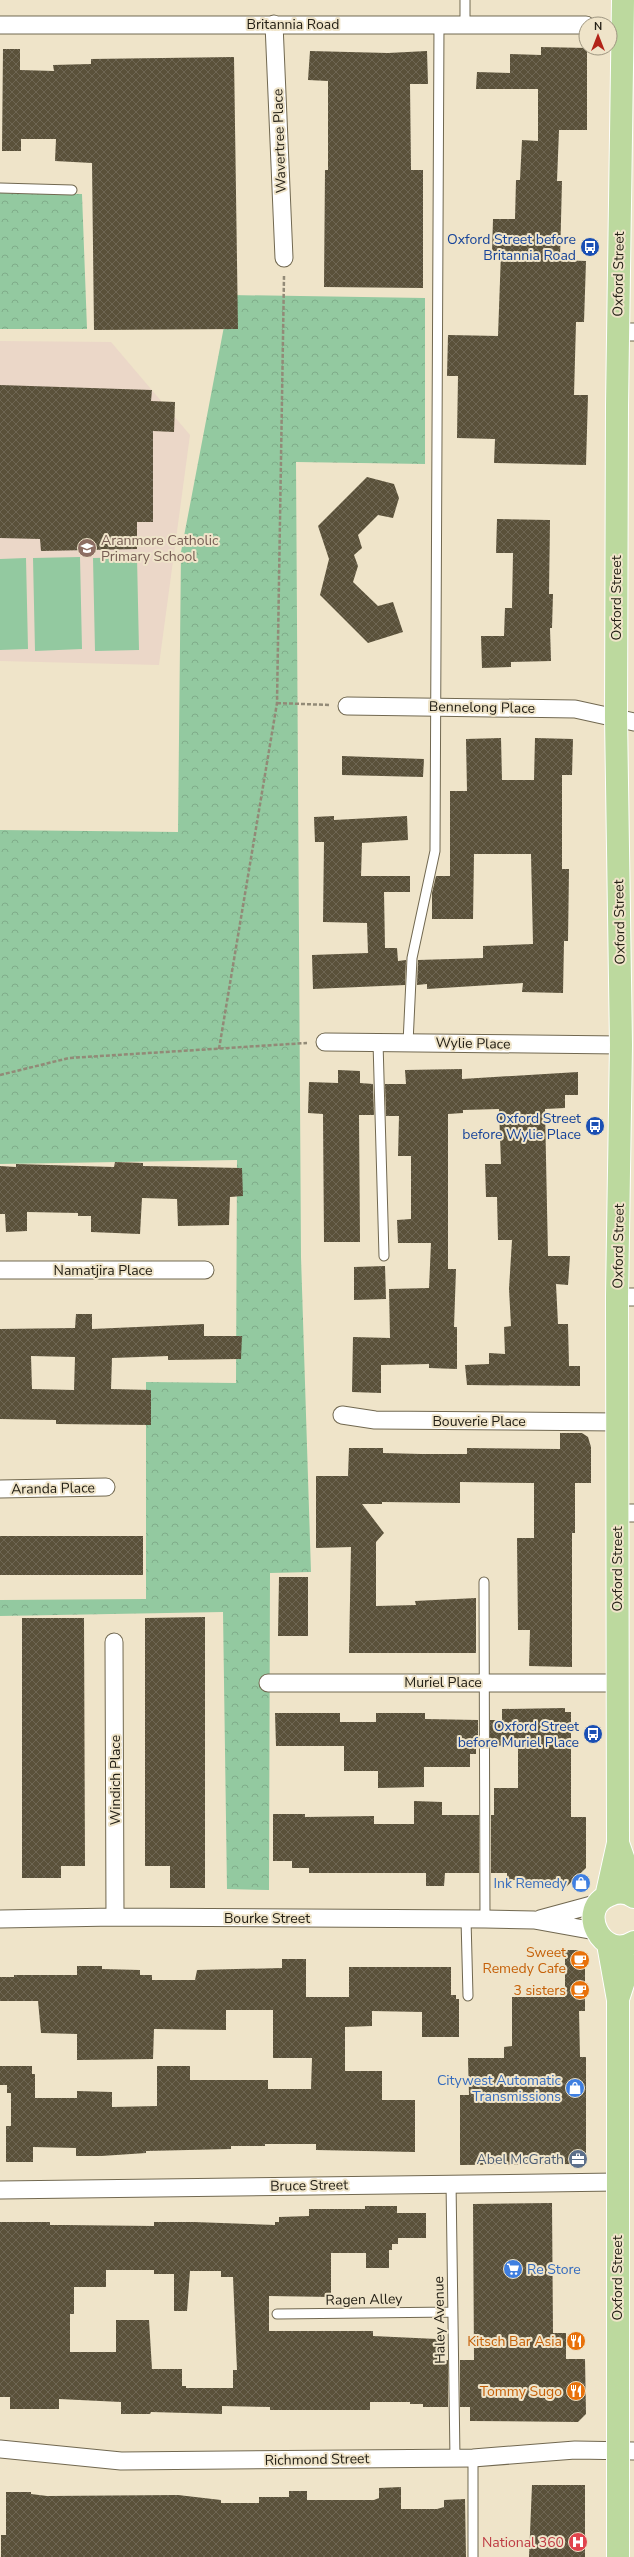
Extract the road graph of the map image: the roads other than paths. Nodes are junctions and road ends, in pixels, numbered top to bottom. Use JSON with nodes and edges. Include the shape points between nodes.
{"nodes":[{"id":1,"x":465,"y":0,"type":"edge"},
{"id":2,"x":623,"y":0,"type":"edge"},
{"id":3,"x":618,"y":18,"type":"edge"},
{"id":4,"x":274,"y":24,"type":"junction"},
{"id":5,"x":439,"y":24,"type":"junction"},
{"id":6,"x":465,"y":24,"type":"junction"},
{"id":7,"x":0,"y":25,"type":"edge"},
{"id":8,"x":578,"y":25,"type":"edge"},
{"id":9,"x":617,"y":56,"type":"edge"},
{"id":10,"x":0,"y":188,"type":"edge"},
{"id":11,"x":72,"y":190,"type":"dead end"},
{"id":12,"x":284,"y":258,"type":"road end"},
{"id":13,"x":626,"y":332,"type":"edge"},
{"id":14,"x":348,"y":706,"type":"road end"},
{"id":15,"x":435,"y":707,"type":"junction"},
{"id":16,"x":625,"y":720,"type":"edge"},
{"id":17,"x":325,"y":1042,"type":"road end"},
{"id":18,"x":378,"y":1042,"type":"junction"},
{"id":19,"x":408,"y":1043,"type":"junction"},
{"id":20,"x":621,"y":1045,"type":"junction"},
{"id":21,"x":384,"y":1256,"type":"dead end"},
{"id":22,"x":0,"y":1270,"type":"edge"},
{"id":23,"x":205,"y":1270,"type":"dead end"},
{"id":24,"x":626,"y":1297,"type":"edge"},
{"id":25,"x":342,"y":1415,"type":"dead end"},
{"id":26,"x":617,"y":1422,"type":"junction"},
{"id":27,"x":106,"y":1487,"type":"dead end"},
{"id":28,"x":0,"y":1489,"type":"edge"},
{"id":29,"x":626,"y":1513,"type":"edge"},
{"id":30,"x":484,"y":1582,"type":"dead end"},
{"id":31,"x":114,"y":1642,"type":"dead end"},
{"id":32,"x":268,"y":1682,"type":"dead end"},
{"id":33,"x":485,"y":1682,"type":"junction"},
{"id":34,"x":617,"y":1683,"type":"junction"},
{"id":35,"x":618,"y":1843,"type":"junction"},
{"id":36,"x":634,"y":1889,"type":"edge"},
{"id":37,"x":634,"y":1897,"type":"edge"},
{"id":38,"x":602,"y":1900,"type":"junction"},
{"id":39,"x":115,"y":1917,"type":"junction"},
{"id":40,"x":0,"y":1919,"type":"edge"},
{"id":41,"x":466,"y":1919,"type":"junction"},
{"id":42,"x":485,"y":1919,"type":"junction"},
{"id":43,"x":534,"y":1920,"type":"junction"},
{"id":44,"x":602,"y":1937,"type":"junction"},
{"id":45,"x":634,"y":1942,"type":"edge"},
{"id":46,"x":634,"y":1950,"type":"edge"},
{"id":47,"x":468,"y":1996,"type":"dead end"},
{"id":48,"x":618,"y":2000,"type":"junction"},
{"id":49,"x":451,"y":2182,"type":"junction"},
{"id":50,"x":617,"y":2182,"type":"junction"},
{"id":51,"x":0,"y":2190,"type":"edge"},
{"id":52,"x":452,"y":2312,"type":"junction"},
{"id":53,"x":277,"y":2314,"type":"dead end"},
{"id":54,"x":0,"y":2449,"type":"edge"},
{"id":55,"x":626,"y":2451,"type":"edge"},
{"id":56,"x":455,"y":2458,"type":"junction"},
{"id":57,"x":473,"y":2458,"type":"junction"},
{"id":58,"x":473,"y":2557,"type":"edge"},
{"id":59,"x":618,"y":2557,"type":"edge"}],
"edges":[{"from":1,"to":6,"type":"lane"},
{"from":2,"to":3,"type":"main road","name":"Oxford Street"},
{"from":4,"to":5,"type":"street","name":"Britannia Road"},
{"from":4,"to":7,"type":"street","name":"Britannia Road"},
{"from":4,"to":12,"type":"street","name":"Wavertree Place"},
{"from":5,"to":6,"type":"street","name":"Britannia Road"},
{"from":5,"to":15,"type":"lane"},
{"from":6,"to":8,"type":"street","name":"Britannia Road"},
{"from":9,"to":13,"type":"main road","name":"Oxford Street"},
{"from":10,"to":11,"type":"lane"},
{"from":13,"to":16,"type":"main road","name":"Oxford Street"},
{"from":14,"to":15,"type":"street","name":"Bennelong Place"},
{"from":15,"to":16,"type":"street","name":"Bennelong Place","via":[[575,709]]},
{"from":15,"to":19,"type":"lane","via":[[435,851],[412,958]]},
{"from":16,"to":20,"type":"main road","name":"Oxford Street"},
{"from":17,"to":18,"type":"street","name":"Wylie Place"},
{"from":18,"to":19,"type":"street","name":"Wylie Place"},
{"from":18,"to":21,"type":"lane"},
{"from":19,"to":20,"type":"street","name":"Wylie Place"},
{"from":20,"to":24,"type":"main road","name":"Oxford Street"},
{"from":22,"to":23,"type":"street","name":"Namatjira Place"},
{"from":24,"to":26,"type":"main road","name":"Oxford Street"},
{"from":25,"to":26,"type":"street","name":"Bouverie Place","via":[[375,1420]]},
{"from":26,"to":29,"type":"main road","name":"Oxford Street"},
{"from":27,"to":28,"type":"street","name":"Aranda Place"},
{"from":29,"to":34,"type":"main road","name":"Oxford Street"},
{"from":30,"to":33,"type":"lane"},
{"from":31,"to":39,"type":"street","name":"Windich Place"},
{"from":32,"to":33,"type":"street","name":"Muriel Place"},
{"from":33,"to":34,"type":"street","name":"Muriel Place"},
{"from":33,"to":42,"type":"lane"},
{"from":34,"to":35,"type":"main road","name":"Oxford Street"},
{"from":35,"to":36,"type":"main road","name":"Oxford Street"},
{"from":35,"to":38,"type":"main road","name":"Oxford Street"},
{"from":37,"to":38,"type":"main road","via":[[622,1892]]},
{"from":38,"to":43,"type":"street","name":"Bourke Street"},
{"from":38,"to":44,"type":"main road","name":"Oxford Street","via":[[593,1916]]},
{"from":39,"to":40,"type":"street","name":"Bourke Street"},
{"from":39,"to":41,"type":"street","name":"Bourke Street"},
{"from":41,"to":42,"type":"street","name":"Bourke Street"},
{"from":41,"to":47,"type":"lane"},
{"from":42,"to":43,"type":"street","name":"Bourke Street"},
{"from":43,"to":44,"type":"street","name":"Bourke Street"},
{"from":44,"to":45,"type":"main road","via":[[623,1946]]},
{"from":44,"to":48,"type":"main road","name":"Oxford Street"},
{"from":46,"to":48,"type":"main road","name":"Oxford Street"},
{"from":48,"to":50,"type":"main road","name":"Oxford Street"},
{"from":49,"to":50,"type":"street","name":"Bruce Street"},
{"from":49,"to":51,"type":"street","name":"Bruce Street"},
{"from":49,"to":52,"type":"lane","name":"Haley Avenue"},
{"from":50,"to":55,"type":"main road","name":"Oxford Street"},
{"from":52,"to":53,"type":"lane","name":"Ragen Alley"},
{"from":52,"to":56,"type":"lane","name":"Haley Avenue"},
{"from":54,"to":56,"type":"street","name":"Richmond Street","via":[[121,2461]]},
{"from":55,"to":57,"type":"street","name":"Richmond Street","via":[[575,2450]]},
{"from":55,"to":59,"type":"main road","name":"Oxford Street"},
{"from":56,"to":57,"type":"street","name":"Richmond Street"},
{"from":57,"to":58,"type":"lane"}]}
